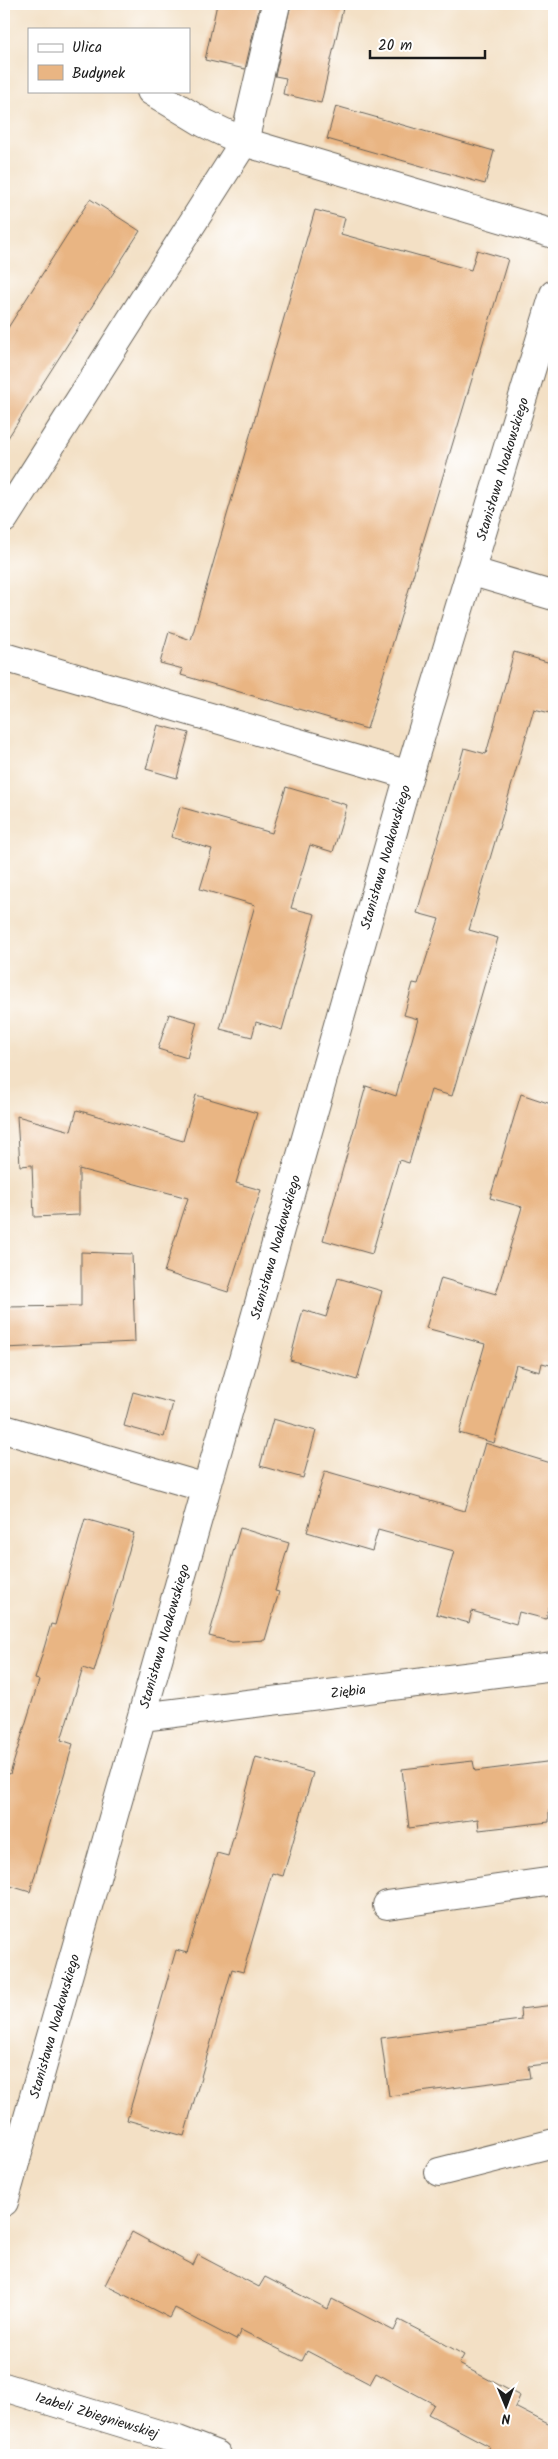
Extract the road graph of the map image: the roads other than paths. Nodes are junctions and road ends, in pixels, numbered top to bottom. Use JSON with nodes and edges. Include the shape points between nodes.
{"nodes":[{"id":1,"x":276,"y":4,"type":"edge"},
{"id":2,"x":153,"y":92,"type":"edge"},
{"id":3,"x":244,"y":142,"type":"junction"},
{"id":4,"x":554,"y":234,"type":"edge"},
{"id":5,"x":554,"y":294,"type":"edge"},
{"id":6,"x":4,"y":519,"type":"edge"},
{"id":7,"x":470,"y":572,"type":"junction"},
{"id":8,"x":554,"y":596,"type":"edge"},
{"id":9,"x":4,"y":657,"type":"edge"},
{"id":10,"x":409,"y":775,"type":"junction"},
{"id":11,"x":4,"y":1429,"type":"edge"},
{"id":12,"x":206,"y":1488,"type":"junction"},
{"id":13,"x":554,"y":1666,"type":"edge"},
{"id":14,"x":142,"y":1717,"type":"junction"},
{"id":15,"x":554,"y":1881,"type":"edge"},
{"id":16,"x":387,"y":1905,"type":"dead end"},
{"id":17,"x":554,"y":2143,"type":"edge"},
{"id":18,"x":439,"y":2172,"type":"dead end"},
{"id":19,"x":4,"y":2202,"type":"edge"},
{"id":20,"x":4,"y":2387,"type":"edge"},
{"id":21,"x":217,"y":2455,"type":"edge"}],
"edges":[{"from":1,"to":3,"type":"street"},
{"from":2,"to":3,"type":"street","via":[[204,123]]},
{"from":3,"to":4,"type":"street"},
{"from":3,"to":6,"type":"street"},
{"from":5,"to":7,"type":"street","name":"Stanisława Noakowskiego"},
{"from":7,"to":8,"type":"street"},
{"from":7,"to":10,"type":"street","name":"Stanisława Noakowskiego"},
{"from":9,"to":10,"type":"street"},
{"from":10,"to":12,"type":"street","name":"Stanisława Noakowskiego"},
{"from":11,"to":12,"type":"street"},
{"from":12,"to":14,"type":"street","name":"Stanisława Noakowskiego"},
{"from":13,"to":14,"type":"street","name":"Ziębia"},
{"from":14,"to":19,"type":"street","name":"Stanisława Noakowskiego"},
{"from":15,"to":16,"type":"street"},
{"from":17,"to":18,"type":"street"},
{"from":20,"to":21,"type":"street","name":"Izabeli Zbiegniewskiej"}]}
